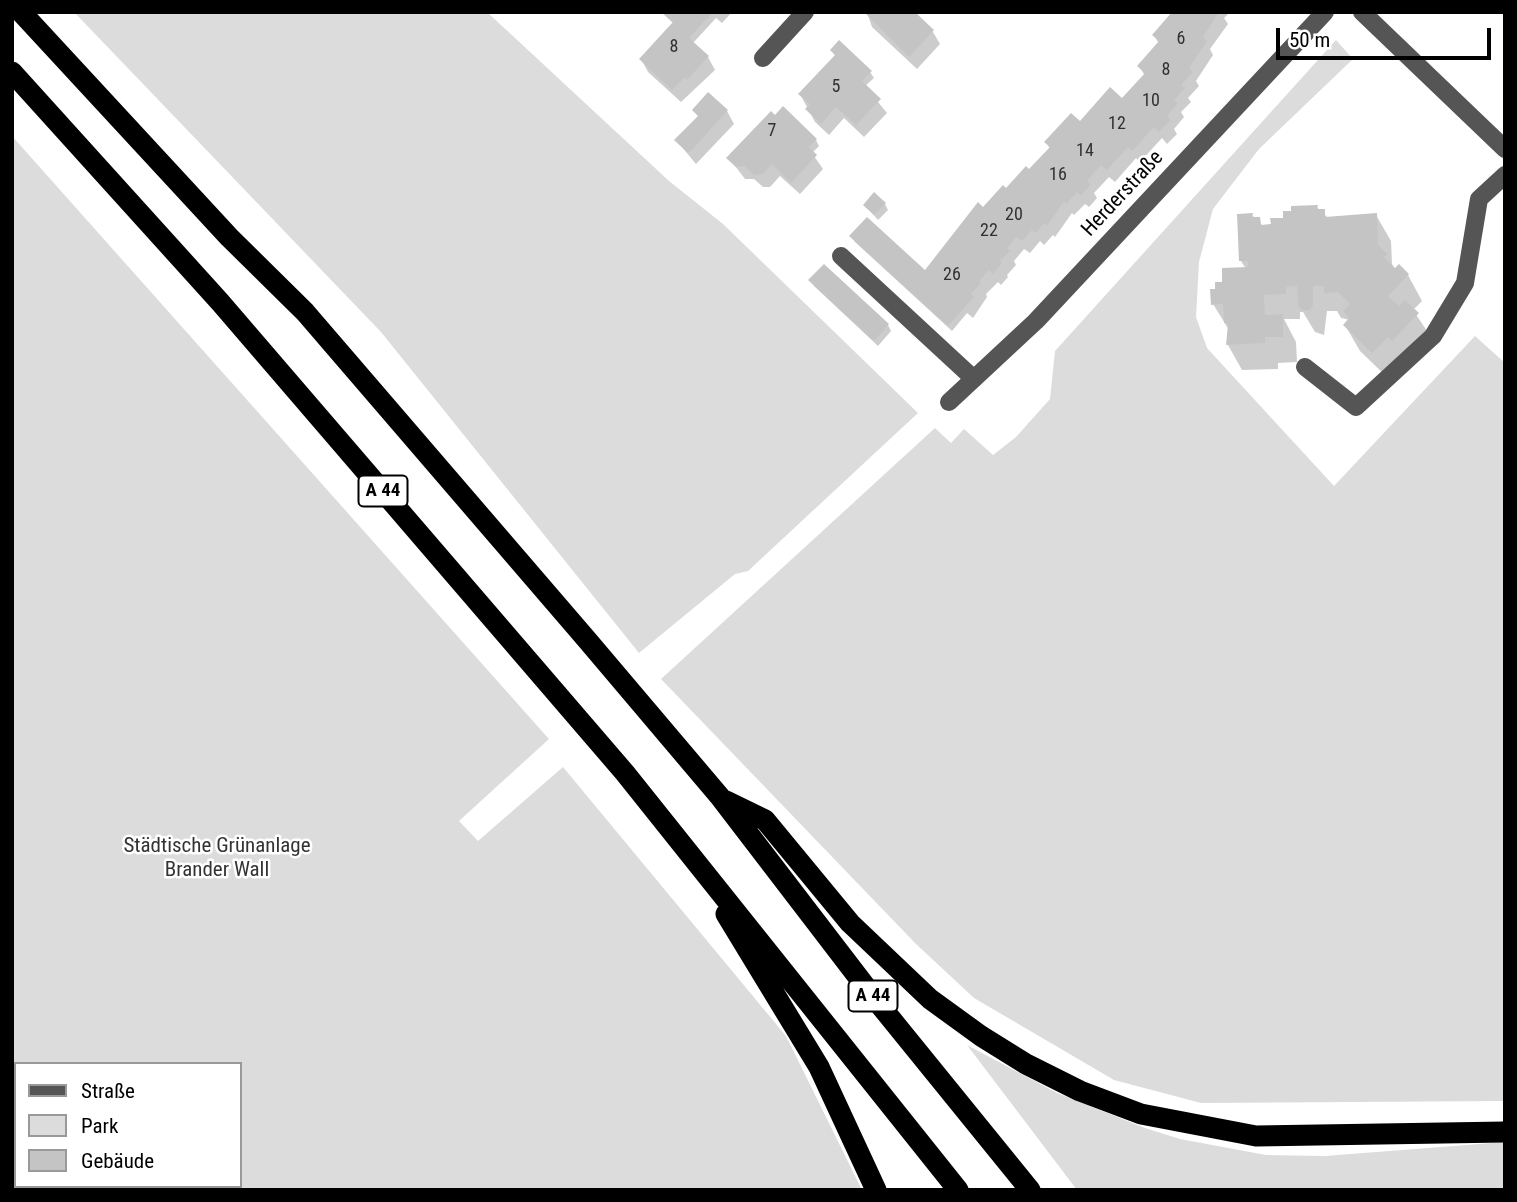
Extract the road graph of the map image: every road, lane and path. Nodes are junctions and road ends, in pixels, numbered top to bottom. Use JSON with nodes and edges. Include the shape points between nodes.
{"nodes":[{"id":1,"x":21,"y":12,"type":"edge"},
{"id":2,"x":805,"y":12,"type":"edge"},
{"id":3,"x":1325,"y":12,"type":"edge"},
{"id":4,"x":1362,"y":12,"type":"edge"},
{"id":5,"x":763,"y":58,"type":"dead end"},
{"id":6,"x":12,"y":72,"type":"edge"},
{"id":7,"x":1505,"y":149,"type":"edge"},
{"id":8,"x":1505,"y":175,"type":"edge"},
{"id":9,"x":841,"y":256,"type":"dead end"},
{"id":10,"x":1305,"y":367,"type":"dead end"},
{"id":11,"x":974,"y":379,"type":"junction"},
{"id":12,"x":949,"y":402,"type":"dead end"},
{"id":13,"x":721,"y":798,"type":"junction"},
{"id":14,"x":684,"y":846,"type":"junction"},
{"id":15,"x":1505,"y":1132,"type":"edge"},
{"id":16,"x":876,"y":1190,"type":"edge"},
{"id":17,"x":958,"y":1190,"type":"edge"},
{"id":18,"x":1030,"y":1190,"type":"edge"}],
"edges":[{"from":1,"to":13,"type":"highway","number":"A 44","via":[[229,237],[305,312]]},
{"from":2,"to":5,"type":"street"},
{"from":3,"to":11,"type":"street","name":"Herderstraße","via":[[1036,321]]},
{"from":4,"to":7,"type":"street"},
{"from":6,"to":14,"type":"highway","number":"A 44","via":[[220,302]]},
{"from":8,"to":10,"type":"street","via":[[1479,199],[1465,283],[1433,336],[1356,407]]},
{"from":9,"to":11,"type":"street"},
{"from":11,"to":12,"type":"street","name":"Herderstraße"},
{"from":13,"to":15,"type":"highway","via":[[765,820],[850,923],[930,999],[1026,1064],[1080,1091],[1141,1114],[1256,1136]]},
{"from":13,"to":18,"type":"highway","number":"A 44"},
{"from":14,"to":16,"type":"highway","via":[[819,1067]]},
{"from":14,"to":17,"type":"highway","number":"A 44"}]}
